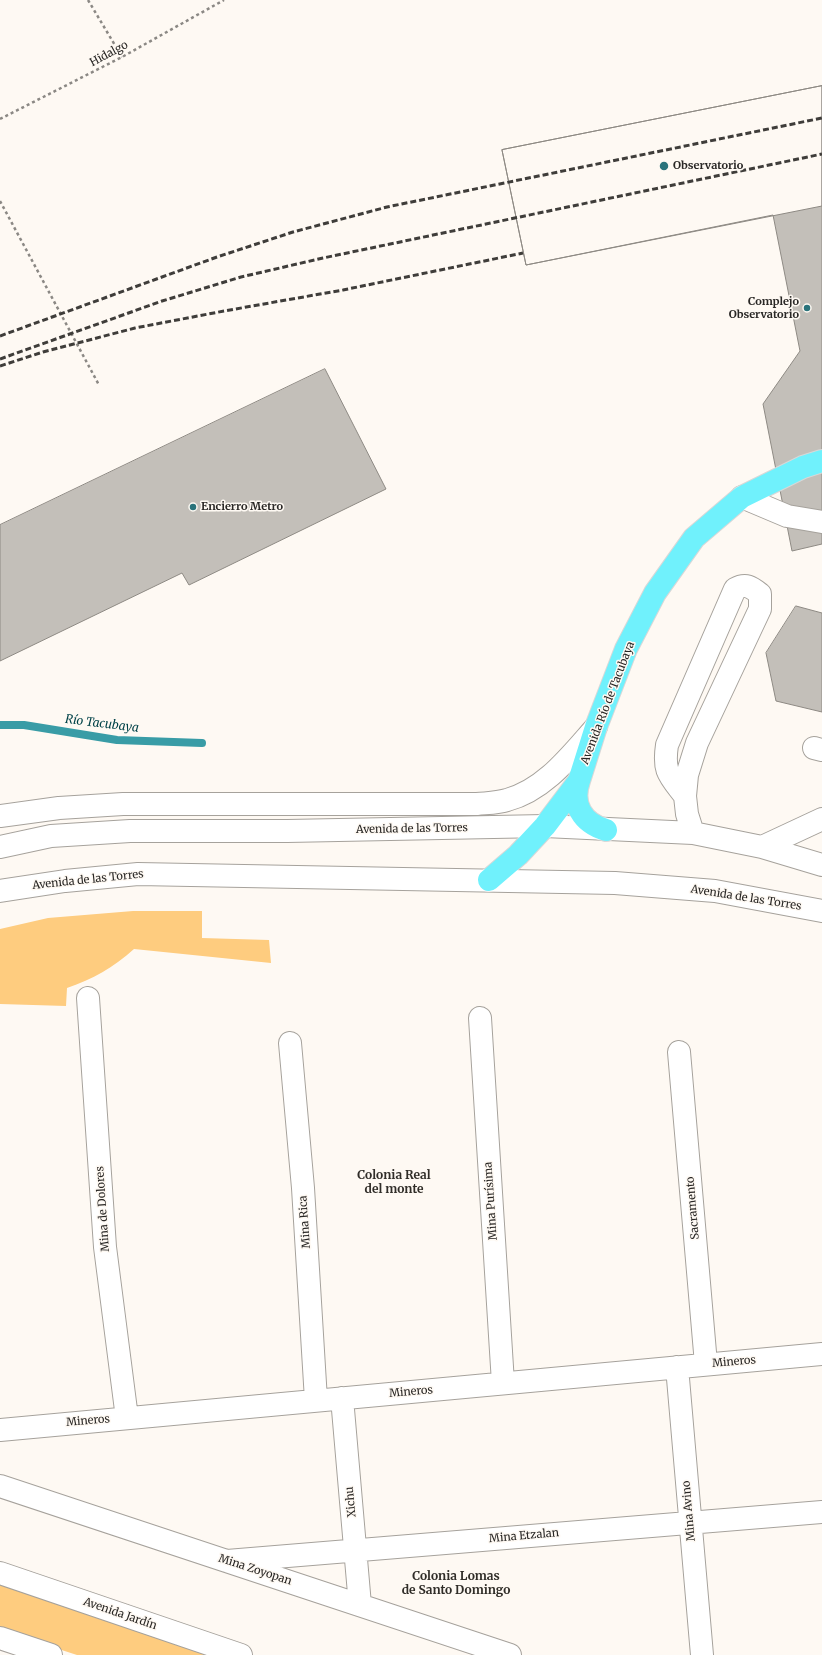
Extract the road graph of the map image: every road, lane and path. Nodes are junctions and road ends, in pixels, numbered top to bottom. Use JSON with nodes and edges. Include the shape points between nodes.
{"nodes":[{"id":1,"x":88,"y":0,"type":"edge"},
{"id":2,"x":224,"y":0,"type":"edge"},
{"id":3,"x":122,"y":57,"type":"junction"},
{"id":4,"x":0,"y":119,"type":"edge"},
{"id":5,"x":0,"y":201,"type":"edge"},
{"id":6,"x":99,"y":385,"type":"dead end"},
{"id":7,"x":822,"y":461,"type":"edge"},
{"id":8,"x":742,"y":496,"type":"junction"},
{"id":9,"x":822,"y":522,"type":"edge"},
{"id":10,"x":596,"y":728,"type":"junction"},
{"id":11,"x":579,"y":781,"type":"junction"},
{"id":12,"x":685,"y":796,"type":"junction"},
{"id":13,"x":0,"y":816,"type":"edge"},
{"id":14,"x":822,"y":819,"type":"edge"},
{"id":15,"x":545,"y":826,"type":"junction"},
{"id":16,"x":606,"y":830,"type":"junction"},
{"id":17,"x":693,"y":833,"type":"junction"},
{"id":18,"x":0,"y":847,"type":"edge"},
{"id":19,"x":762,"y":847,"type":"junction"},
{"id":20,"x":822,"y":864,"type":"edge"},
{"id":21,"x":489,"y":880,"type":"junction"},
{"id":22,"x":0,"y":890,"type":"edge"},
{"id":23,"x":822,"y":911,"type":"edge"},
{"id":24,"x":88,"y":998,"type":"dead end"},
{"id":25,"x":480,"y":1018,"type":"dead end"},
{"id":26,"x":290,"y":1043,"type":"dead end"},
{"id":27,"x":679,"y":1052,"type":"dead end"},
{"id":28,"x":822,"y":1354,"type":"edge"},
{"id":29,"x":706,"y":1364,"type":"junction"},
{"id":30,"x":677,"y":1367,"type":"junction"},
{"id":31,"x":503,"y":1383,"type":"junction"},
{"id":32,"x":342,"y":1398,"type":"junction"},
{"id":33,"x":316,"y":1400,"type":"junction"},
{"id":34,"x":127,"y":1418,"type":"junction"},
{"id":35,"x":0,"y":1430,"type":"edge"},
{"id":36,"x":0,"y":1486,"type":"edge"},
{"id":37,"x":822,"y":1512,"type":"edge"},
{"id":38,"x":690,"y":1523,"type":"junction"},
{"id":39,"x":355,"y":1550,"type":"junction"},
{"id":40,"x":227,"y":1561,"type":"junction"},
{"id":41,"x":0,"y":1573,"type":"edge"},
{"id":42,"x":360,"y":1605,"type":"junction"},
{"id":43,"x":0,"y":1638,"type":"edge"},
{"id":44,"x":51,"y":1655,"type":"edge"},
{"id":45,"x":241,"y":1655,"type":"edge"},
{"id":46,"x":510,"y":1655,"type":"edge"},
{"id":47,"x":702,"y":1655,"type":"edge"}],
"edges":[{"from":1,"to":3,"type":"path"},
{"from":2,"to":3,"type":"path","name":"Hidalgo"},
{"from":3,"to":4,"type":"path","name":"Hidalgo"},
{"from":5,"to":6,"type":"path"},
{"from":7,"to":8,"type":"main road","name":"Avenida Río de Tacubaya","via":[[803,467]]},
{"from":8,"to":9,"type":"street","via":[[787,516]]},
{"from":8,"to":10,"type":"main road","name":"Avenida Río de Tacubaya","via":[[694,538],[655,593],[626,649]]},
{"from":10,"to":11,"type":"main road","name":"Avenida Río de Tacubaya"},
{"from":10,"to":13,"type":"street","via":[[550,776],[528,792],[507,800],[477,804],[123,804],[59,808]]},
{"from":11,"to":15,"type":"main road","name":"Avenida Río de Tacubaya"},
{"from":11,"to":16,"type":"main road","via":[[576,797],[580,812],[587,821]]},
{"from":12,"to":12,"type":"street","via":[[687,775],[697,743],[760,609],[760,594],[747,585],[735,590],[667,745],[665,760],[668,773]]},
{"from":12,"to":17,"type":"street"},
{"from":14,"to":19,"type":"street"},
{"from":15,"to":16,"type":"street","name":"Avenida de las Torres"},
{"from":15,"to":18,"type":"street","name":"Avenida de las Torres","via":[[130,831],[51,836]]},
{"from":15,"to":21,"type":"main road","name":"Avenida Río de Tacubaya","via":[[518,855]]},
{"from":16,"to":17,"type":"street","name":"Avenida de las Torres"},
{"from":17,"to":19,"type":"street","name":"Avenida de las Torres"},
{"from":19,"to":20,"type":"street","name":"Avenida de las Torres"},
{"from":21,"to":22,"type":"street","name":"Avenida de las Torres","via":[[138,874]]},
{"from":21,"to":23,"type":"street","name":"Avenida de las Torres","via":[[615,883],[707,890]]},
{"from":24,"to":34,"type":"street","name":"Mina de Dolores","via":[[105,1247]]},
{"from":25,"to":31,"type":"street","name":"Mina Purísima"},
{"from":26,"to":33,"type":"street","name":"Mina Rica","via":[[303,1188]]},
{"from":27,"to":29,"type":"street","name":"Sacramento"},
{"from":28,"to":29,"type":"street","name":"Mineros"},
{"from":29,"to":30,"type":"street","name":"Mineros"},
{"from":30,"to":31,"type":"street","name":"Mineros"},
{"from":30,"to":38,"type":"street","name":"Mina Avino"},
{"from":31,"to":32,"type":"street","name":"Mineros"},
{"from":32,"to":33,"type":"street","name":"Mineros"},
{"from":32,"to":39,"type":"street","name":"Xichu"},
{"from":33,"to":34,"type":"street","name":"Mineros"},
{"from":34,"to":35,"type":"street","name":"Mineros"},
{"from":36,"to":40,"type":"street","name":"Mina Zoyopan"},
{"from":37,"to":38,"type":"street","name":"Mina Etzalan"},
{"from":38,"to":39,"type":"street","name":"Mina Etzalan"},
{"from":38,"to":47,"type":"street","name":"Mina Avino"},
{"from":39,"to":40,"type":"street","name":"Mina Etzalan"},
{"from":39,"to":42,"type":"street","name":"Xichu"},
{"from":40,"to":42,"type":"street","name":"Mina Zoyopan"},
{"from":41,"to":45,"type":"street","name":"Avenida Jardín"},
{"from":42,"to":46,"type":"street","name":"Mina Zoyopan"},
{"from":43,"to":44,"type":"street"}]}
